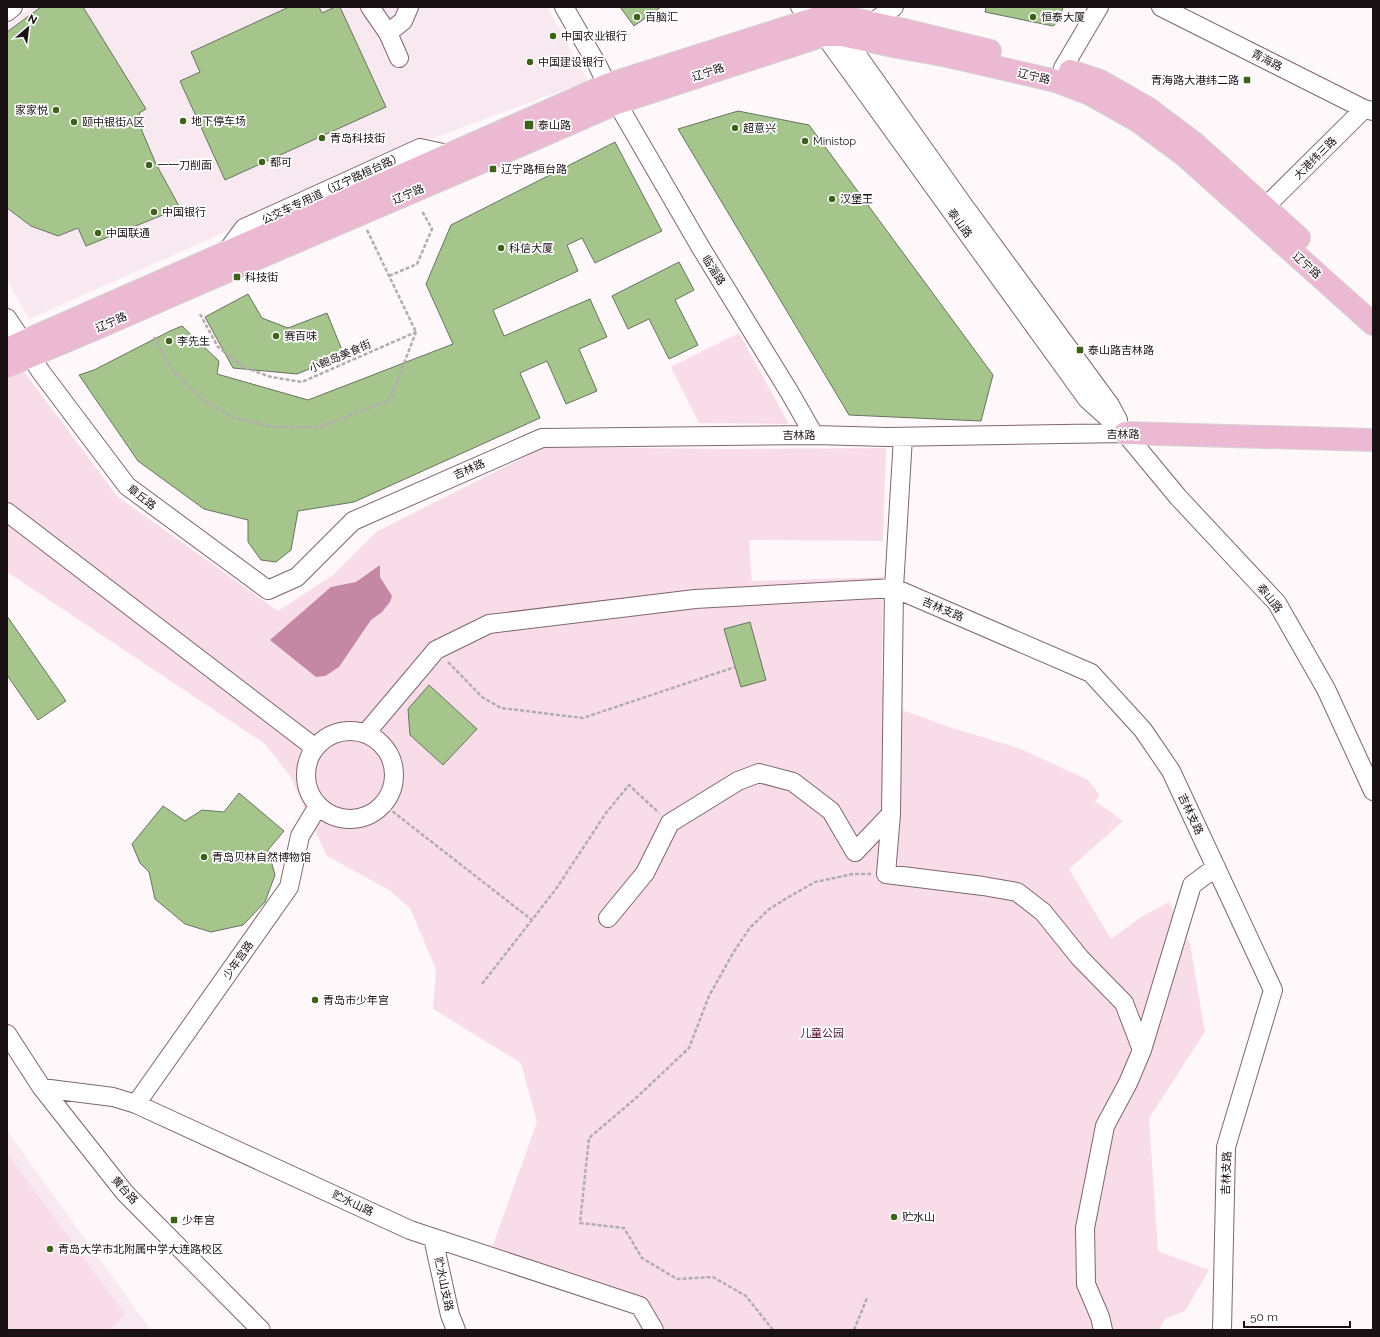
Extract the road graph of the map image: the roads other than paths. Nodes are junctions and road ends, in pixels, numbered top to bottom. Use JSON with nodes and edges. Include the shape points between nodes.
{"nodes":[{"id":1,"x":13,"y":7,"type":"edge"},
{"id":2,"x":370,"y":7,"type":"edge"},
{"id":3,"x":409,"y":7,"type":"edge"},
{"id":4,"x":564,"y":7,"type":"edge"},
{"id":5,"x":894,"y":7,"type":"edge"},
{"id":6,"x":1100,"y":7,"type":"edge"},
{"id":7,"x":1161,"y":7,"type":"edge"},
{"id":8,"x":7,"y":12,"type":"edge"},
{"id":9,"x":822,"y":19,"type":"edge"},
{"id":10,"x":872,"y":23,"type":"junction"},
{"id":11,"x":388,"y":33,"type":"junction"},
{"id":12,"x":399,"y":58,"type":"dead end"},
{"id":13,"x":1063,"y":68,"type":"junction"},
{"id":14,"x":612,"y":94,"type":"junction"},
{"id":15,"x":1369,"y":110,"type":"edge"},
{"id":16,"x":1265,"y":207,"type":"junction"},
{"id":17,"x":1373,"y":304,"type":"edge"},
{"id":18,"x":7,"y":318,"type":"edge"},
{"id":19,"x":1373,"y":324,"type":"edge"},
{"id":20,"x":20,"y":349,"type":"edge"},
{"id":21,"x":7,"y":366,"type":"edge"},
{"id":22,"x":1125,"y":433,"type":"junction"},
{"id":23,"x":814,"y":435,"type":"junction"},
{"id":24,"x":903,"y":437,"type":"junction"},
{"id":25,"x":1373,"y":440,"type":"edge"},
{"id":26,"x":7,"y":512,"type":"edge"},
{"id":27,"x":894,"y":588,"type":"junction"},
{"id":28,"x":268,"y":590,"type":"joint"},
{"id":29,"x":366,"y":733,"type":"junction"},
{"id":30,"x":314,"y":747,"type":"junction"},
{"id":31,"x":1373,"y":791,"type":"edge"},
{"id":32,"x":318,"y":806,"type":"junction"},
{"id":33,"x":891,"y":814,"type":"junction"},
{"id":34,"x":1216,"y":868,"type":"junction"},
{"id":35,"x":608,"y":918,"type":"dead end"},
{"id":36,"x":7,"y":1034,"type":"edge"},
{"id":37,"x":1142,"y":1050,"type":"junction"},
{"id":38,"x":42,"y":1088,"type":"junction"},
{"id":39,"x":136,"y":1104,"type":"junction"},
{"id":40,"x":434,"y":1238,"type":"junction"},
{"id":41,"x":1102,"y":1324,"type":"edge"},
{"id":42,"x":261,"y":1330,"type":"edge"},
{"id":43,"x":456,"y":1330,"type":"edge"},
{"id":44,"x":654,"y":1330,"type":"edge"},
{"id":45,"x":1114,"y":1330,"type":"edge"},
{"id":46,"x":1222,"y":1330,"type":"edge"}],
"edges":[{"from":1,"to":8,"type":"street"},
{"from":2,"to":11,"type":"street"},
{"from":3,"to":11,"type":"street","via":[[403,20]]},
{"from":4,"to":14,"type":"street","name":"临淄路"},
{"from":5,"to":10,"type":"street"},
{"from":6,"to":13,"type":"street"},
{"from":7,"to":15,"type":"street","name":"青海路"},
{"from":9,"to":10,"type":"main road","name":"辽宁路"},
{"from":9,"to":14,"type":"main road","name":"辽宁路"},
{"from":9,"to":19,"type":"main road","name":"辽宁路","via":[[898,47],[1056,81],[1090,94],[1138,121],[1184,155]]},
{"from":9,"to":22,"type":"street","name":"泰山路","via":[[962,203],[1110,405]]},
{"from":10,"to":13,"type":"main road","name":"辽宁路"},
{"from":11,"to":12,"type":"street"},
{"from":13,"to":16,"type":"main road","name":"辽宁路","via":[[1100,81],[1149,109],[1193,142]]},
{"from":14,"to":20,"type":"main road","name":"辽宁路","via":[[448,154],[227,251]]},
{"from":14,"to":20,"type":"main road","name":"辽宁路","via":[[97,328]]},
{"from":14,"to":23,"type":"street","name":"临淄路"},
{"from":15,"to":16,"type":"street","name":"大港纬三路"},
{"from":16,"to":17,"type":"main road","name":"辽宁路"},
{"from":18,"to":20,"type":"street","name":"章丘路"},
{"from":20,"to":21,"type":"main road","name":"辽宁路"},
{"from":20,"to":28,"type":"street","name":"章丘路","via":[[46,378],[127,486]]},
{"from":22,"to":24,"type":"street","name":"吉林路"},
{"from":22,"to":25,"type":"main road","name":"吉林路"},
{"from":22,"to":31,"type":"street","name":"泰山路","via":[[1178,497],[1277,603],[1326,689]]},
{"from":23,"to":24,"type":"street","name":"吉林路"},
{"from":23,"to":28,"type":"street","name":"吉林路","via":[[542,438],[353,521],[297,577]]},
{"from":24,"to":27,"type":"street"},
{"from":26,"to":30,"type":"street"},
{"from":27,"to":29,"type":"street","via":[[695,599],[489,624],[436,650]]},
{"from":27,"to":33,"type":"street"},
{"from":27,"to":34,"type":"street","name":"吉林支路","via":[[1091,673],[1143,730],[1171,771]]},
{"from":29,"to":30,"type":"street","via":[[352,730],[338,732],[324,737]]},
{"from":29,"to":32,"type":"street","via":[[378,740],[388,751],[393,764],[391,793],[372,814],[358,818],[344,819]]},
{"from":30,"to":32,"type":"street","via":[[305,771],[310,796]]},
{"from":32,"to":39,"type":"street","name":"少年宫路","via":[[300,836],[289,888]]},
{"from":33,"to":35,"type":"street","via":[[855,852],[830,811],[793,782],[759,773],[738,781],[670,823],[645,873]]},
{"from":33,"to":37,"type":"street","via":[[886,874],[1017,892],[1043,912],[1080,958],[1124,1003]]},
{"from":34,"to":37,"type":"street","via":[[1192,885]]},
{"from":34,"to":46,"type":"street","name":"吉林支路","via":[[1273,990],[1226,1147]]},
{"from":36,"to":38,"type":"street","name":"黄台路"},
{"from":37,"to":41,"type":"street","via":[[1105,1126],[1085,1228],[1086,1284]]},
{"from":38,"to":39,"type":"street","name":"贮水山路","via":[[113,1098]]},
{"from":38,"to":42,"type":"street","name":"黄台路","via":[[125,1193]]},
{"from":39,"to":40,"type":"street","name":"贮水山路","via":[[410,1230]]},
{"from":40,"to":43,"type":"street","name":"贮水山支路","via":[[450,1315]]},
{"from":40,"to":44,"type":"street","name":"贮水山路","via":[[640,1306]]},
{"from":41,"to":45,"type":"street"}]}
